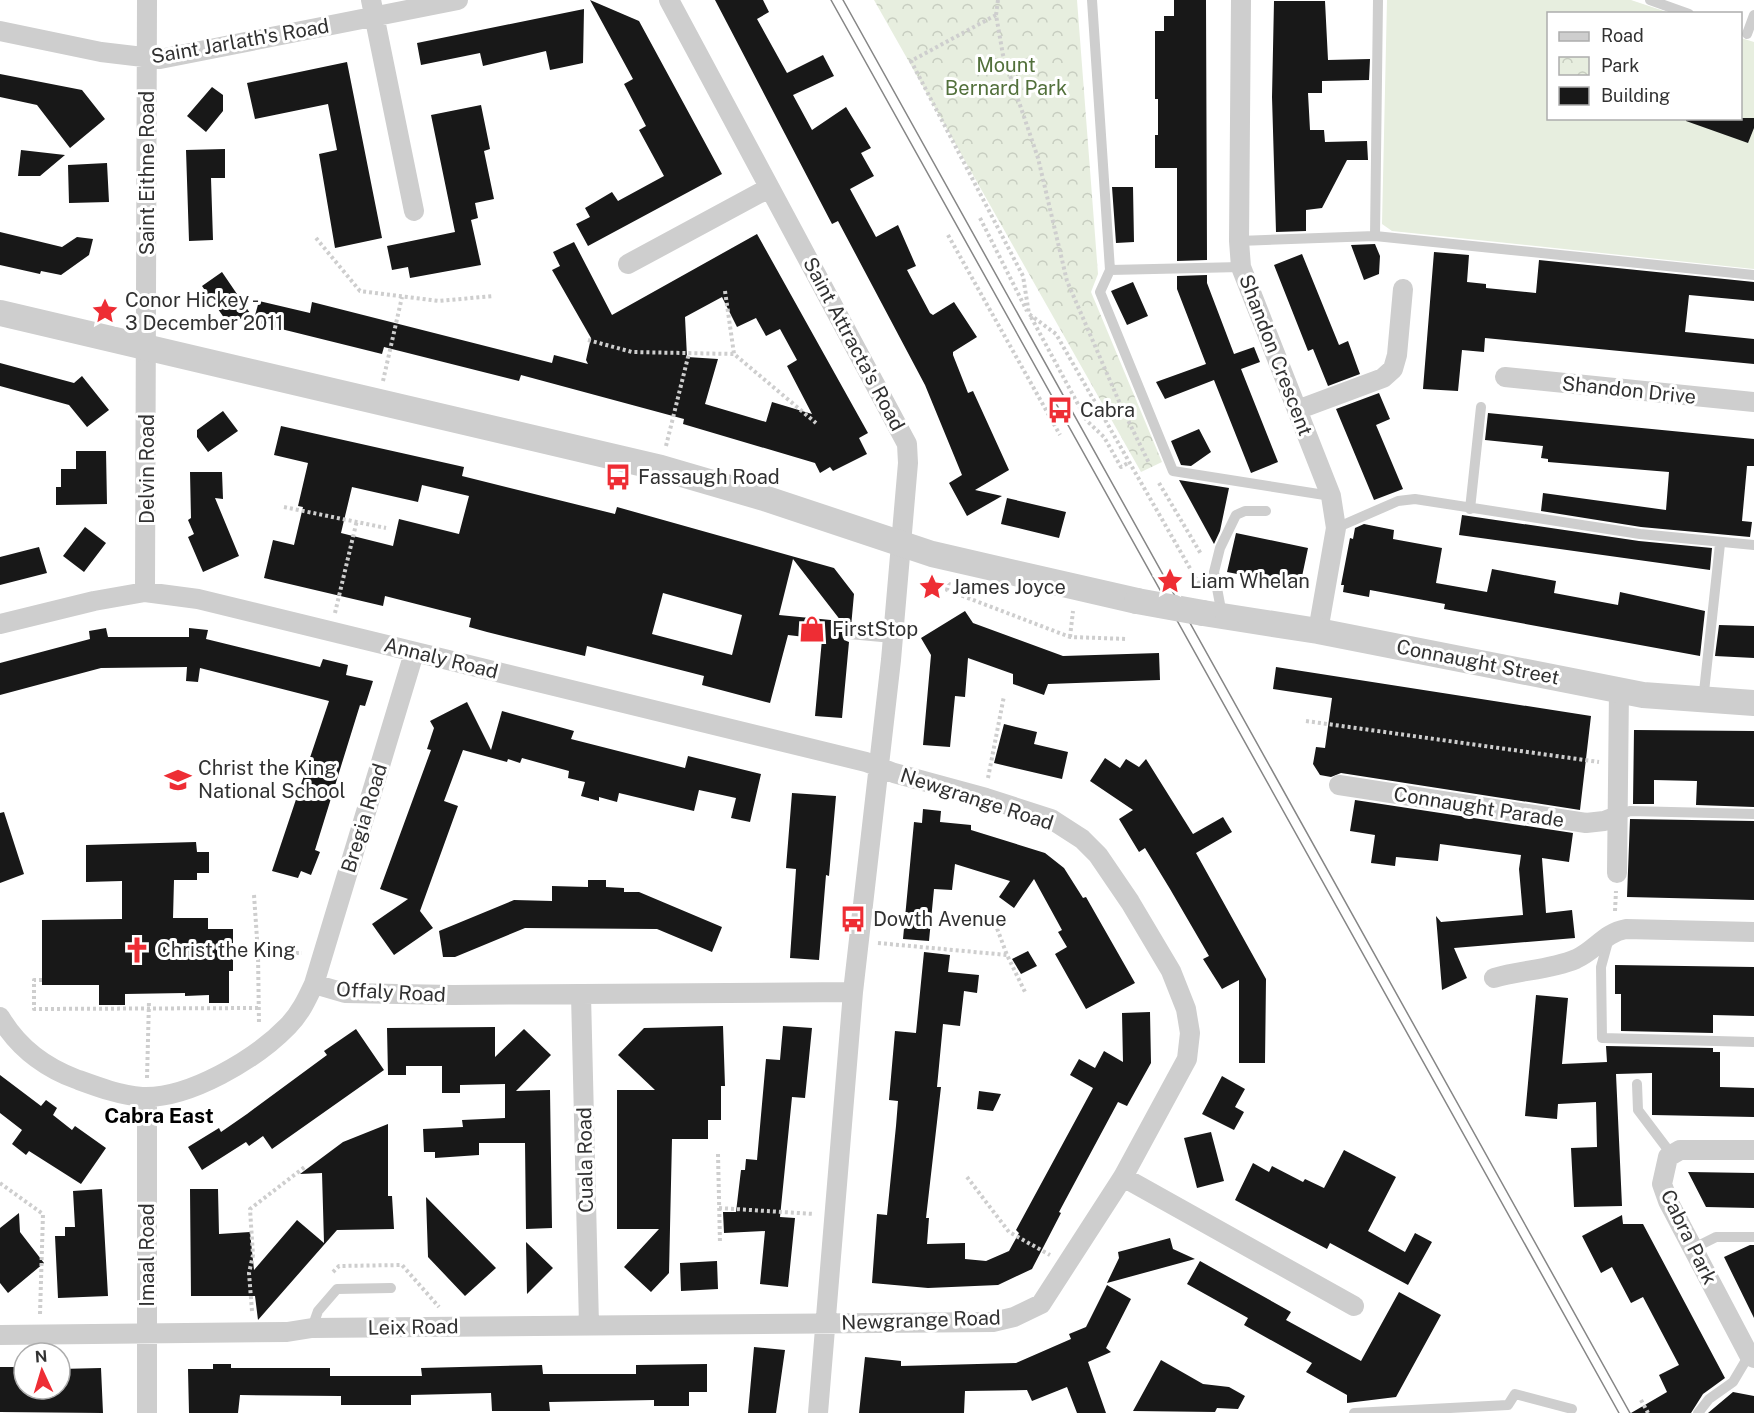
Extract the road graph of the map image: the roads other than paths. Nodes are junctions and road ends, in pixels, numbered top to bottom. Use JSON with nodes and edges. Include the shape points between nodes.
{"nodes":[{"id":1,"x":147,"y":0,"type":"edge"},
{"id":2,"x":458,"y":0,"type":"edge"},
{"id":3,"x":669,"y":0,"type":"edge"},
{"id":4,"x":1092,"y":0,"type":"edge"},
{"id":5,"x":1241,"y":0,"type":"edge"},
{"id":6,"x":1378,"y":0,"type":"edge"},
{"id":7,"x":1650,"y":0,"type":"edge"},
{"id":8,"x":373,"y":8,"type":"edge"},
{"id":9,"x":1683,"y":12,"type":"edge"},
{"id":10,"x":1754,"y":15,"type":"edge"},
{"id":11,"x":0,"y":31,"type":"edge"},
{"id":12,"x":1747,"y":34,"type":"edge"},
{"id":13,"x":147,"y":58,"type":"junction"},
{"id":14,"x":769,"y":188,"type":"junction"},
{"id":15,"x":414,"y":212,"type":"dead end"},
{"id":16,"x":1375,"y":236,"type":"junction"},
{"id":17,"x":1239,"y":241,"type":"junction"},
{"id":18,"x":628,"y":264,"type":"dead end"},
{"id":19,"x":1241,"y":267,"type":"junction"},
{"id":20,"x":1110,"y":270,"type":"junction"},
{"id":21,"x":1754,"y":275,"type":"edge"},
{"id":22,"x":1403,"y":289,"type":"dead end"},
{"id":23,"x":0,"y":313,"type":"edge"},
{"id":24,"x":147,"y":345,"type":"junction"},
{"id":25,"x":1505,"y":377,"type":"dead end"},
{"id":26,"x":1754,"y":402,"type":"edge"},
{"id":27,"x":1481,"y":407,"type":"dead end"},
{"id":28,"x":1297,"y":410,"type":"junction"},
{"id":29,"x":1331,"y":496,"type":"junction"},
{"id":30,"x":1470,"y":509,"type":"junction"},
{"id":31,"x":1266,"y":511,"type":"dead end"},
{"id":32,"x":1336,"y":528,"type":"junction"},
{"id":33,"x":1720,"y":544,"type":"junction"},
{"id":34,"x":900,"y":545,"type":"junction"},
{"id":35,"x":1754,"y":545,"type":"edge"},
{"id":36,"x":146,"y":592,"type":"junction"},
{"id":37,"x":1210,"y":606,"type":"junction"},
{"id":38,"x":0,"y":624,"type":"edge"},
{"id":39,"x":1318,"y":632,"type":"junction"},
{"id":40,"x":849,"y":634,"type":"dead end"},
{"id":41,"x":893,"y":638,"type":"junction"},
{"id":42,"x":414,"y":653,"type":"junction"},
{"id":43,"x":1619,"y":690,"type":"junction"},
{"id":44,"x":1703,"y":701,"type":"junction"},
{"id":45,"x":1754,"y":703,"type":"edge"},
{"id":46,"x":879,"y":768,"type":"junction"},
{"id":47,"x":1339,"y":785,"type":"dead end"},
{"id":48,"x":1754,"y":814,"type":"edge"},
{"id":49,"x":1617,"y":816,"type":"junction"},
{"id":50,"x":1617,"y":873,"type":"dead end"},
{"id":51,"x":1610,"y":932,"type":"junction"},
{"id":52,"x":1754,"y":932,"type":"edge"},
{"id":53,"x":1494,"y":978,"type":"dead end"},
{"id":54,"x":315,"y":984,"type":"junction"},
{"id":55,"x":853,"y":992,"type":"junction"},
{"id":56,"x":581,"y":995,"type":"junction"},
{"id":57,"x":0,"y":1017,"type":"edge"},
{"id":58,"x":1754,"y":1042,"type":"edge"},
{"id":59,"x":1637,"y":1084,"type":"dead end"},
{"id":60,"x":147,"y":1096,"type":"junction"},
{"id":61,"x":1754,"y":1150,"type":"edge"},
{"id":62,"x":1672,"y":1155,"type":"junction"},
{"id":63,"x":1123,"y":1177,"type":"junction"},
{"id":64,"x":1754,"y":1237,"type":"edge"},
{"id":65,"x":1694,"y":1248,"type":"junction"},
{"id":66,"x":391,"y":1287,"type":"dead end"},
{"id":67,"x":1354,"y":1306,"type":"dead end"},
{"id":68,"x":826,"y":1323,"type":"junction"},
{"id":69,"x":589,"y":1325,"type":"junction"},
{"id":70,"x":312,"y":1328,"type":"junction"},
{"id":71,"x":147,"y":1333,"type":"junction"},
{"id":72,"x":0,"y":1335,"type":"edge"},
{"id":73,"x":1751,"y":1357,"type":"edge"},
{"id":74,"x":1572,"y":1409,"type":"dead end"},
{"id":75,"x":147,"y":1413,"type":"edge"},
{"id":76,"x":818,"y":1413,"type":"edge"},
{"id":77,"x":1354,"y":1413,"type":"edge"},
{"id":78,"x":1698,"y":1413,"type":"edge"}],
"edges":[{"from":1,"to":13,"type":"street","name":"Saint Eithne Road"},
{"from":2,"to":8,"type":"street","name":"Saint Jarlath's Road"},
{"from":3,"to":14,"type":"street","name":"Saint Attracta's Road"},
{"from":4,"to":20,"type":"lane"},
{"from":5,"to":17,"type":"street","name":"Shandon Crescent"},
{"from":6,"to":16,"type":"lane"},
{"from":7,"to":9,"type":"lane"},
{"from":8,"to":13,"type":"street","name":"Saint Jarlath's Road","via":[[193,53]]},
{"from":8,"to":15,"type":"street"},
{"from":10,"to":12,"type":"lane"},
{"from":11,"to":13,"type":"street","name":"Saint Jarlath's Road"},
{"from":13,"to":24,"type":"street","name":"Saint Eithne Road"},
{"from":14,"to":18,"type":"street"},
{"from":14,"to":34,"type":"street","name":"Saint Attracta's Road","via":[[903,433],[908,463]]},
{"from":16,"to":17,"type":"lane"},
{"from":16,"to":21,"type":"lane"},
{"from":17,"to":19,"type":"street","name":"Shandon Crescent"},
{"from":19,"to":20,"type":"lane"},
{"from":19,"to":28,"type":"street","name":"Shandon Crescent"},
{"from":20,"to":29,"type":"lane","via":[[1100,292],[1173,471]]},
{"from":22,"to":28,"type":"street","via":[[1393,369],[1383,378]]},
{"from":23,"to":24,"type":"street"},
{"from":24,"to":34,"type":"street","via":[[661,468],[764,498]]},
{"from":24,"to":36,"type":"street","name":"Delvin Road"},
{"from":25,"to":26,"type":"street","name":"Shandon Drive"},
{"from":27,"to":30,"type":"lane"},
{"from":28,"to":29,"type":"street","name":"Shandon Crescent"},
{"from":29,"to":32,"type":"street","name":"Shandon Crescent"},
{"from":30,"to":32,"type":"lane","via":[[1414,499]]},
{"from":30,"to":33,"type":"lane"},
{"from":31,"to":37,"type":"lane","via":[[1236,515],[1220,548]]},
{"from":32,"to":39,"type":"street","name":"Shandon Crescent"},
{"from":33,"to":35,"type":"lane"},
{"from":33,"to":44,"type":"lane"},
{"from":34,"to":37,"type":"street","name":"Connaught Street","bridge":true,"via":[[1137,601]]},
{"from":34,"to":41,"type":"street"},
{"from":36,"to":38,"type":"street","name":"Annaly Road"},
{"from":36,"to":42,"type":"street","name":"Annaly Road","via":[[198,599]]},
{"from":37,"to":39,"type":"street","name":"Connaught Street"},
{"from":39,"to":43,"type":"street","name":"Connaught Street"},
{"from":40,"to":41,"type":"lane"},
{"from":41,"to":46,"type":"street"},
{"from":42,"to":46,"type":"street","name":"Annaly Road"},
{"from":42,"to":54,"type":"street","name":"Bregia Road"},
{"from":43,"to":44,"type":"street","name":"Connaught Street"},
{"from":43,"to":49,"type":"street"},
{"from":44,"to":45,"type":"street","name":"Connaught Street"},
{"from":46,"to":55,"type":"street"},
{"from":46,"to":63,"type":"street","name":"Newgrange Road","via":[[1051,819],[1082,839],[1098,855],[1171,971],[1191,1033],[1187,1059]]},
{"from":47,"to":49,"type":"street","name":"Connaught Parade","via":[[1586,823]]},
{"from":48,"to":49,"type":"lane","via":[[1630,811]]},
{"from":49,"to":50,"type":"street"},
{"from":51,"to":52,"type":"street"},
{"from":51,"to":53,"type":"street","via":[[1598,946],[1575,959]]},
{"from":51,"to":58,"type":"lane","via":[[1601,967],[1602,1038]]},
{"from":54,"to":56,"type":"street","name":"Offaly Road","via":[[345,993]]},
{"from":54,"to":60,"type":"street","name":"Offaly Road","via":[[288,1026],[256,1052],[199,1084]]},
{"from":55,"to":56,"type":"street","name":"Offaly Road"},
{"from":55,"to":68,"type":"street"},
{"from":56,"to":69,"type":"street","name":"Cuala Road"},
{"from":57,"to":60,"type":"street","name":"Offaly Road","via":[[24,1047],[65,1075],[107,1091]]},
{"from":59,"to":62,"type":"lane","via":[[1638,1110]]},
{"from":60,"to":71,"type":"street","name":"Imaal Road"},
{"from":61,"to":62,"type":"street","via":[[1680,1150]]},
{"from":62,"to":65,"type":"street","name":"Cabra Park","via":[[1665,1165],[1662,1184]]},
{"from":63,"to":67,"type":"street"},
{"from":63,"to":68,"type":"street","name":"Newgrange Road","via":[[1041,1304],[993,1322]]},
{"from":64,"to":65,"type":"lane","via":[[1716,1237]]},
{"from":65,"to":73,"type":"street","name":"Cabra Park"},
{"from":66,"to":70,"type":"lane","via":[[337,1288],[318,1311]]},
{"from":68,"to":69,"type":"street","name":"Leix Road"},
{"from":68,"to":76,"type":"street"},
{"from":69,"to":70,"type":"street","name":"Leix Road"},
{"from":70,"to":71,"type":"street","name":"Leix Road","via":[[287,1332]]},
{"from":71,"to":72,"type":"street","name":"Leix Road"},
{"from":71,"to":75,"type":"street","name":"Imaal Road"},
{"from":73,"to":78,"type":"lane","via":[[1733,1382],[1709,1399]]},
{"from":74,"to":77,"type":"lane","via":[[1515,1394],[1508,1405]]}]}
